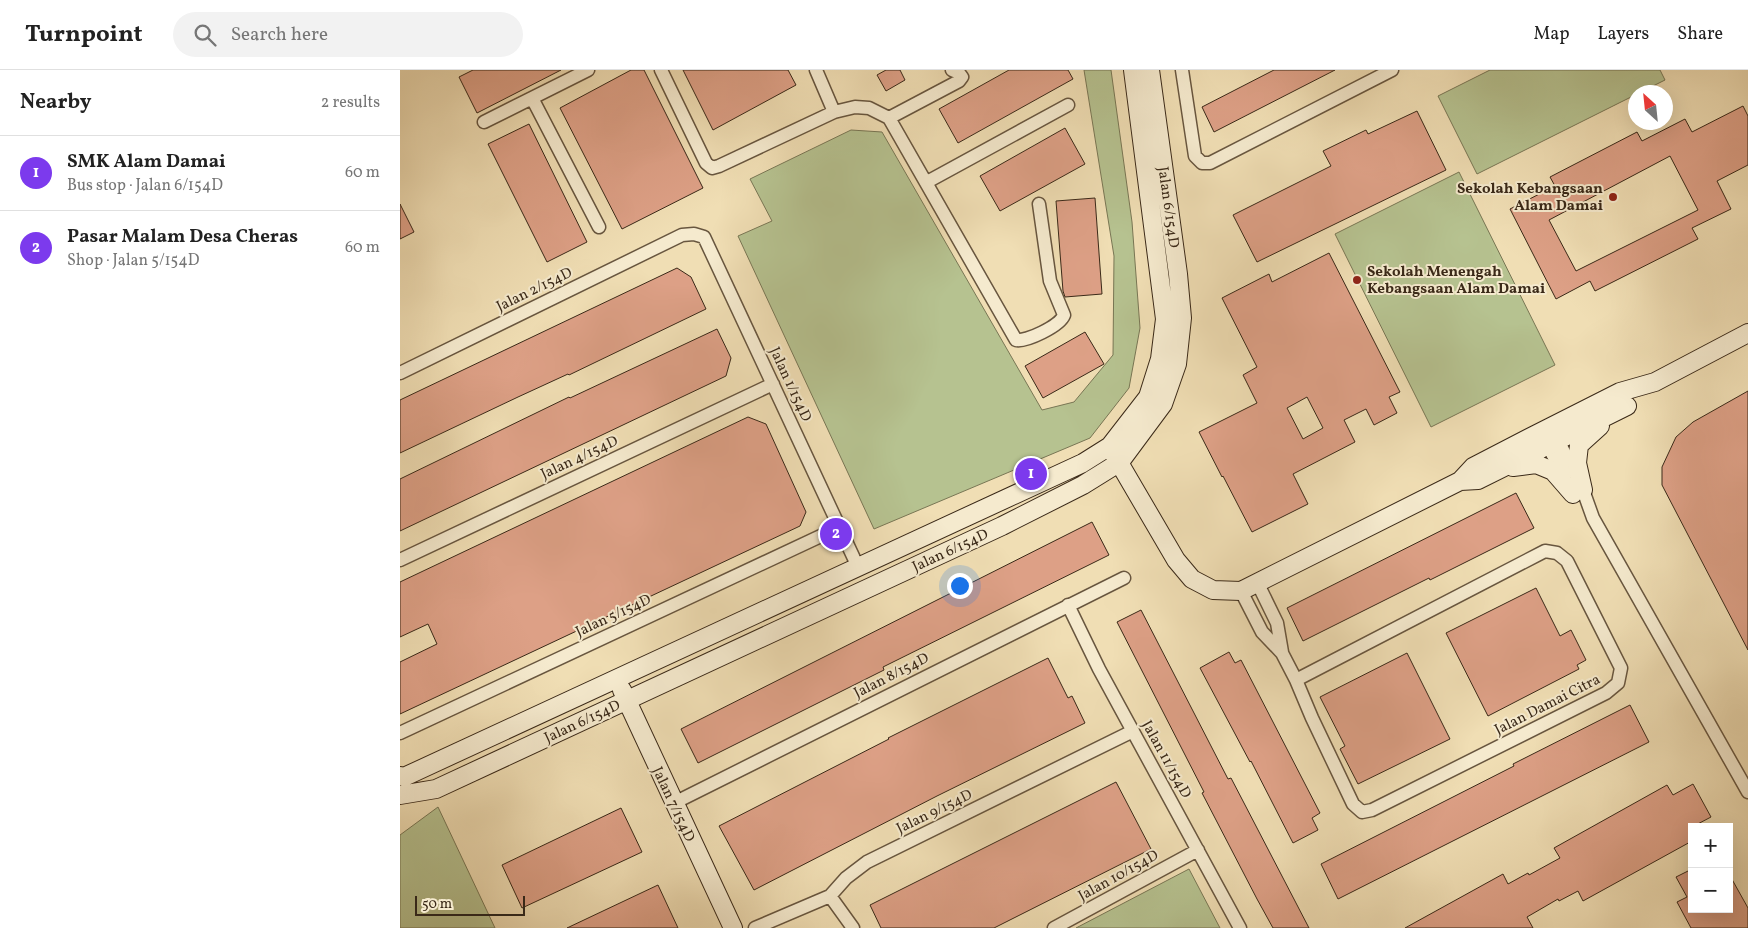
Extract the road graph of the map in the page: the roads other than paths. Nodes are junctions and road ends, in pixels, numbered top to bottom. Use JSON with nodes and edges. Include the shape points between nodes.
{"nodes":[{"id":1,"x":588,"y":70,"type":"edge"},
{"id":2,"x":661,"y":70,"type":"edge"},
{"id":3,"x":816,"y":70,"type":"edge"},
{"id":4,"x":952,"y":70,"type":"edge"},
{"id":5,"x":1133,"y":70,"type":"edge"},
{"id":6,"x":1150,"y":70,"type":"edge"},
{"id":7,"x":1182,"y":70,"type":"edge"},
{"id":8,"x":1392,"y":70,"type":"edge"},
{"id":9,"x":532,"y":98,"type":"junction"},
{"id":10,"x":1068,"y":105,"type":"dead end"},
{"id":11,"x":834,"y":112,"type":"junction"},
{"id":12,"x":889,"y":118,"type":"junction"},
{"id":13,"x":484,"y":122,"type":"dead end"},
{"id":14,"x":927,"y":182,"type":"junction"},
{"id":15,"x":1039,"y":204,"type":"dead end"},
{"id":16,"x":599,"y":227,"type":"dead end"},
{"id":17,"x":682,"y":235,"type":"joint"},
{"id":18,"x":1748,"y":333,"type":"edge"},
{"id":19,"x":400,"y":373,"type":"edge"},
{"id":20,"x":1655,"y":382,"type":"junction"},
{"id":21,"x":773,"y":384,"type":"junction"},
{"id":22,"x":1627,"y":406,"type":"junction"},
{"id":23,"x":1549,"y":436,"type":"junction"},
{"id":24,"x":1134,"y":444,"type":"junction"},
{"id":25,"x":1110,"y":446,"type":"junction"},
{"id":26,"x":1120,"y":462,"type":"junction"},
{"id":27,"x":1500,"y":469,"type":"junction"},
{"id":28,"x":1460,"y":481,"type":"junction"},
{"id":29,"x":1131,"y":482,"type":"junction"},
{"id":30,"x":1083,"y":485,"type":"junction"},
{"id":31,"x":1578,"y":492,"type":"junction"},
{"id":32,"x":840,"y":527,"type":"junction"},
{"id":33,"x":400,"y":560,"type":"edge"},
{"id":34,"x":858,"y":567,"type":"junction"},
{"id":35,"x":1124,"y":578,"type":"dead end"},
{"id":36,"x":1257,"y":582,"type":"junction"},
{"id":37,"x":868,"y":588,"type":"junction"},
{"id":38,"x":1241,"y":591,"type":"junction"},
{"id":39,"x":1068,"y":605,"type":"junction"},
{"id":40,"x":1282,"y":653,"type":"junction"},
{"id":41,"x":617,"y":679,"type":"junction"},
{"id":42,"x":1296,"y":680,"type":"junction"},
{"id":43,"x":652,"y":688,"type":"junction"},
{"id":44,"x":627,"y":700,"type":"junction"},
{"id":45,"x":592,"y":716,"type":"junction"},
{"id":46,"x":637,"y":722,"type":"junction"},
{"id":47,"x":1133,"y":731,"type":"junction"},
{"id":48,"x":400,"y":733,"type":"edge"},
{"id":49,"x":401,"y":775,"type":"edge"},
{"id":50,"x":436,"y":789,"type":"junction"},
{"id":51,"x":1748,"y":792,"type":"edge"},
{"id":52,"x":400,"y":795,"type":"edge"},
{"id":53,"x":674,"y":803,"type":"junction"},
{"id":54,"x":1198,"y":850,"type":"junction"},
{"id":55,"x":830,"y":896,"type":"junction"},
{"id":56,"x":733,"y":928,"type":"edge"},
{"id":57,"x":755,"y":928,"type":"edge"},
{"id":58,"x":853,"y":928,"type":"edge"},
{"id":59,"x":1054,"y":928,"type":"edge"},
{"id":60,"x":1240,"y":928,"type":"edge"}],
"edges":[{"from":1,"to":9,"type":"street"},
{"from":2,"to":11,"type":"street","via":[[706,163],[712,168]]},
{"from":3,"to":11,"type":"street"},
{"from":4,"to":12,"type":"street","via":[[960,73],[959,81]]},
{"from":5,"to":25,"type":"street","name":"Jalan 6/154D","via":[[1164,319],[1160,360],[1148,397]]},
{"from":6,"to":24,"type":"street","name":"Jalan 6/154D","via":[[1182,318],[1177,364],[1163,404]]},
{"from":7,"to":8,"type":"street","via":[[1195,156],[1202,163],[1210,163]]},
{"from":9,"to":13,"type":"street"},
{"from":9,"to":16,"type":"street"},
{"from":10,"to":14,"type":"street"},
{"from":11,"to":12,"type":"street","via":[[855,107],[869,108]]},
{"from":12,"to":14,"type":"street"},
{"from":14,"to":15,"type":"street","via":[[1016,340],[1022,341],[1052,327],[1064,315],[1050,281]]},
{"from":17,"to":19,"type":"street","name":"Jalan 2/154D"},
{"from":17,"to":21,"type":"street","name":"Jalan 1/154D","via":[[704,237]]},
{"from":18,"to":20,"type":"street"},
{"from":20,"to":22,"type":"street"},
{"from":20,"to":23,"type":"street","via":[[1620,392]]},
{"from":21,"to":32,"type":"street","name":"Jalan 1/154D"},
{"from":21,"to":33,"type":"street","name":"Jalan 4/154D"},
{"from":22,"to":23,"type":"street"},
{"from":22,"to":31,"type":"street","via":[[1579,445]]},
{"from":23,"to":27,"type":"street"},
{"from":23,"to":28,"type":"street","via":[[1473,467]]},
{"from":23,"to":31,"type":"street"},
{"from":24,"to":26,"type":"street","name":"Jalan 6/154D"},
{"from":24,"to":29,"type":"street"},
{"from":25,"to":26,"type":"street"},
{"from":25,"to":34,"type":"street","name":"Jalan 6/154D","via":[[1082,463]]},
{"from":26,"to":29,"type":"street"},
{"from":26,"to":30,"type":"street","name":"Jalan 6/154D"},
{"from":27,"to":28,"type":"street","via":[[1478,480]]},
{"from":27,"to":31,"type":"street","via":[[1536,464],[1553,471]]},
{"from":28,"to":36,"type":"street"},
{"from":29,"to":30,"type":"street","via":[[1107,479]]},
{"from":29,"to":38,"type":"street","via":[[1176,560],[1192,579],[1213,590]]},
{"from":30,"to":37,"type":"street","name":"Jalan 6/154D"},
{"from":31,"to":51,"type":"street"},
{"from":32,"to":34,"type":"street","name":"Jalan 1/154D"},
{"from":32,"to":48,"type":"street","name":"Jalan 5/154D"},
{"from":34,"to":37,"type":"street"},
{"from":34,"to":41,"type":"street","name":"Jalan 6/154D"},
{"from":35,"to":39,"type":"street","name":"Jalan 8/154D"},
{"from":36,"to":38,"type":"street"},
{"from":36,"to":40,"type":"street","name":"Jalan Damai Citra","via":[[1277,623]]},
{"from":37,"to":43,"type":"street","name":"Jalan 6/154D"},
{"from":38,"to":40,"type":"street","name":"Jalan Damai Citra","via":[[1262,632]]},
{"from":39,"to":47,"type":"street","name":"Jalan 11/154D"},
{"from":39,"to":53,"type":"street","name":"Jalan 8/154D"},
{"from":40,"to":42,"type":"street","name":"Jalan Damai Citra"},
{"from":41,"to":44,"type":"street","name":"Jalan 7/154D"},
{"from":41,"to":49,"type":"street","name":"Jalan 6/154D"},
{"from":42,"to":42,"type":"street","name":"Jalan Damai Citra","via":[[1545,552],[1557,553],[1567,561],[1621,668],[1618,683],[1606,693],[1372,810],[1362,812],[1353,804]]},
{"from":43,"to":44,"type":"street","name":"Jalan 6/154D"},
{"from":43,"to":46,"type":"street","via":[[641,697]]},
{"from":44,"to":45,"type":"street","name":"Jalan 6/154D"},
{"from":44,"to":46,"type":"street","name":"Jalan 7/154D"},
{"from":45,"to":46,"type":"street","via":[[611,710]]},
{"from":45,"to":50,"type":"street","name":"Jalan 6/154D"},
{"from":46,"to":53,"type":"street","name":"Jalan 7/154D"},
{"from":47,"to":54,"type":"street","name":"Jalan 11/154D"},
{"from":47,"to":55,"type":"street","name":"Jalan 9/154D","via":[[867,862]]},
{"from":49,"to":50,"type":"street"},
{"from":50,"to":52,"type":"street","name":"Jalan 6/154D"},
{"from":53,"to":56,"type":"street","name":"Jalan 7/154D"},
{"from":54,"to":59,"type":"street","name":"Jalan 10/154D"},
{"from":54,"to":60,"type":"street","name":"Jalan 11/154D"},
{"from":55,"to":57,"type":"street","name":"Jalan 9/154D"},
{"from":55,"to":58,"type":"street"}]}
